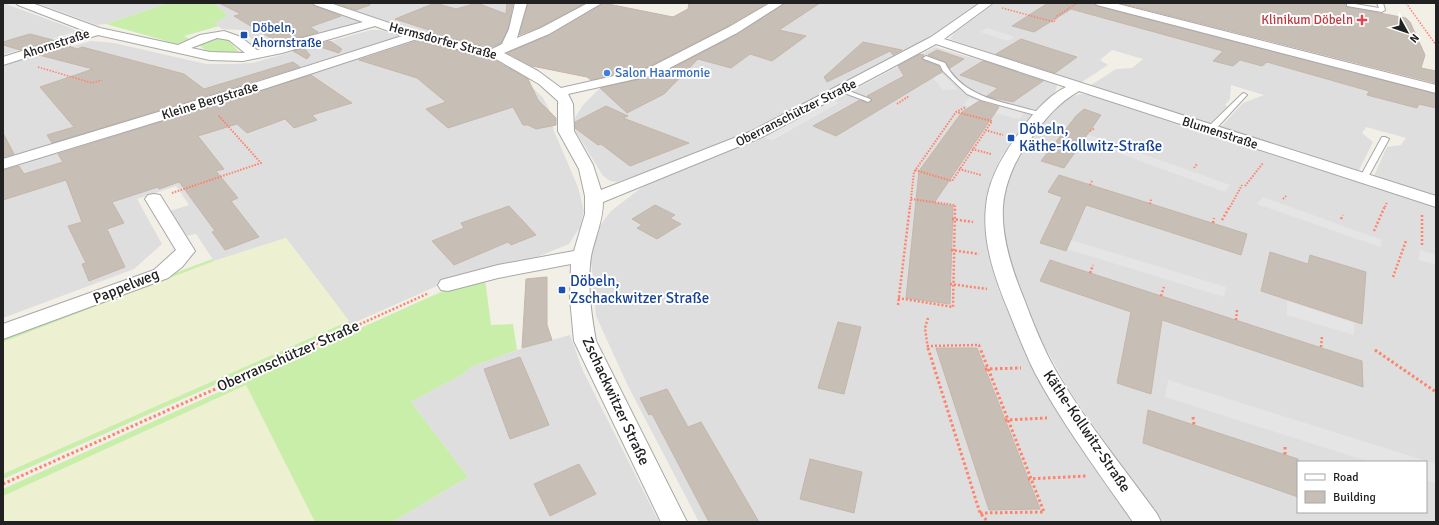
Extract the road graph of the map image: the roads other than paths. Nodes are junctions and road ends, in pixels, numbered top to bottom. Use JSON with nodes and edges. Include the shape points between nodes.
{"nodes":[{"id":1,"x":22,"y":3,"type":"edge"},
{"id":2,"x":319,"y":3,"type":"edge"},
{"id":3,"x":521,"y":3,"type":"edge"},
{"id":4,"x":596,"y":3,"type":"edge"},
{"id":5,"x":778,"y":3,"type":"edge"},
{"id":6,"x":987,"y":3,"type":"edge"},
{"id":7,"x":1101,"y":3,"type":"edge"},
{"id":8,"x":1380,"y":3,"type":"edge"},
{"id":9,"x":1349,"y":5,"type":"dead end"},
{"id":10,"x":376,"y":22,"type":"junction"},
{"id":11,"x":97,"y":31,"type":"junction"},
{"id":12,"x":417,"y":36,"type":"junction"},
{"id":13,"x":935,"y":40,"type":"junction"},
{"id":14,"x":508,"y":46,"type":"junction"},
{"id":15,"x":180,"y":49,"type":"junction"},
{"id":16,"x":493,"y":53,"type":"junction"},
{"id":17,"x":254,"y":55,"type":"junction"},
{"id":18,"x":926,"y":58,"type":"dead end"},
{"id":19,"x":3,"y":61,"type":"edge"},
{"id":20,"x":1077,"y":87,"type":"junction"},
{"id":21,"x":1436,"y":89,"type":"edge"},
{"id":22,"x":841,"y":90,"type":"junction"},
{"id":23,"x":560,"y":92,"type":"junction"},
{"id":24,"x":1244,"y":95,"type":"dead end"},
{"id":25,"x":868,"y":100,"type":"dead end"},
{"id":26,"x":1040,"y":115,"type":"junction"},
{"id":27,"x":1210,"y":130,"type":"junction"},
{"id":28,"x":1385,"y":139,"type":"dead end"},
{"id":29,"x":3,"y":164,"type":"edge"},
{"id":30,"x":1363,"y":179,"type":"junction"},
{"id":31,"x":154,"y":199,"type":"road end"},
{"id":32,"x":594,"y":199,"type":"junction"},
{"id":33,"x":1429,"y":200,"type":"edge"},
{"id":34,"x":582,"y":256,"type":"junction"},
{"id":35,"x":448,"y":285,"type":"road end"},
{"id":36,"x":3,"y":332,"type":"edge"},
{"id":37,"x":674,"y":522,"type":"edge"},
{"id":38,"x":1148,"y":522,"type":"edge"}],
"edges":[{"from":1,"to":11,"type":"street"},
{"from":2,"to":10,"type":"street","name":"Hermsdorfer Straße"},
{"from":3,"to":14,"type":"street"},
{"from":4,"to":14,"type":"street","via":[[545,31]]},
{"from":5,"to":23,"type":"street","via":[[733,30],[653,71]]},
{"from":6,"to":13,"type":"street","name":"Oberranschützer Straße"},
{"from":7,"to":21,"type":"street"},
{"from":8,"to":9,"type":"lane","via":[[1382,10]]},
{"from":10,"to":12,"type":"street","name":"Hermsdorfer Straße"},
{"from":10,"to":17,"type":"street","name":"Ahornstraße"},
{"from":11,"to":15,"type":"street","name":"Ahornstraße"},
{"from":11,"to":19,"type":"street","name":"Ahornstraße"},
{"from":12,"to":16,"type":"street","name":"Hermsdorfer Straße","via":[[458,43]]},
{"from":12,"to":29,"type":"street","name":"Kleine Bergstraße"},
{"from":13,"to":20,"type":"street","name":"Blumenstraße"},
{"from":13,"to":22,"type":"street","name":"Oberranschützer Straße"},
{"from":14,"to":16,"type":"street"},
{"from":15,"to":17,"type":"street","name":"Ahornstraße","via":[[229,58]]},
{"from":15,"to":17,"type":"street","via":[[219,34],[228,35]]},
{"from":16,"to":23,"type":"street","name":"Hermsdorfer Straße","via":[[505,57]]},
{"from":18,"to":26,"type":"lane","via":[[943,64],[945,70],[969,93]]},
{"from":20,"to":26,"type":"street","name":"Käthe-Kollwitz-Straße","via":[[1061,95]]},
{"from":20,"to":27,"type":"street","name":"Blumenstraße"},
{"from":22,"to":25,"type":"lane"},
{"from":22,"to":32,"type":"street","name":"Oberranschützer Straße","via":[[738,144]]},
{"from":23,"to":32,"type":"street","name":"Zschackwitzer Straße","via":[[566,102],[565,128],[585,165]]},
{"from":24,"to":27,"type":"lane"},
{"from":26,"to":38,"type":"street","name":"Käthe-Kollwitz-Straße","via":[[1010,157],[1001,176],[994,215],[1002,265],[1011,292],[1048,376]]},
{"from":27,"to":30,"type":"street","name":"Blumenstraße"},
{"from":28,"to":30,"type":"lane"},
{"from":30,"to":33,"type":"street","name":"Blumenstraße"},
{"from":31,"to":36,"type":"street","name":"Pappelweg","via":[[186,251],[176,263],[161,274]]},
{"from":32,"to":34,"type":"street","name":"Zschackwitzer Straße","via":[[594,209]]},
{"from":34,"to":35,"type":"street","via":[[540,262]]},
{"from":34,"to":37,"type":"street","name":"Zschackwitzer Straße","via":[[580,293],[585,341]]}]}
